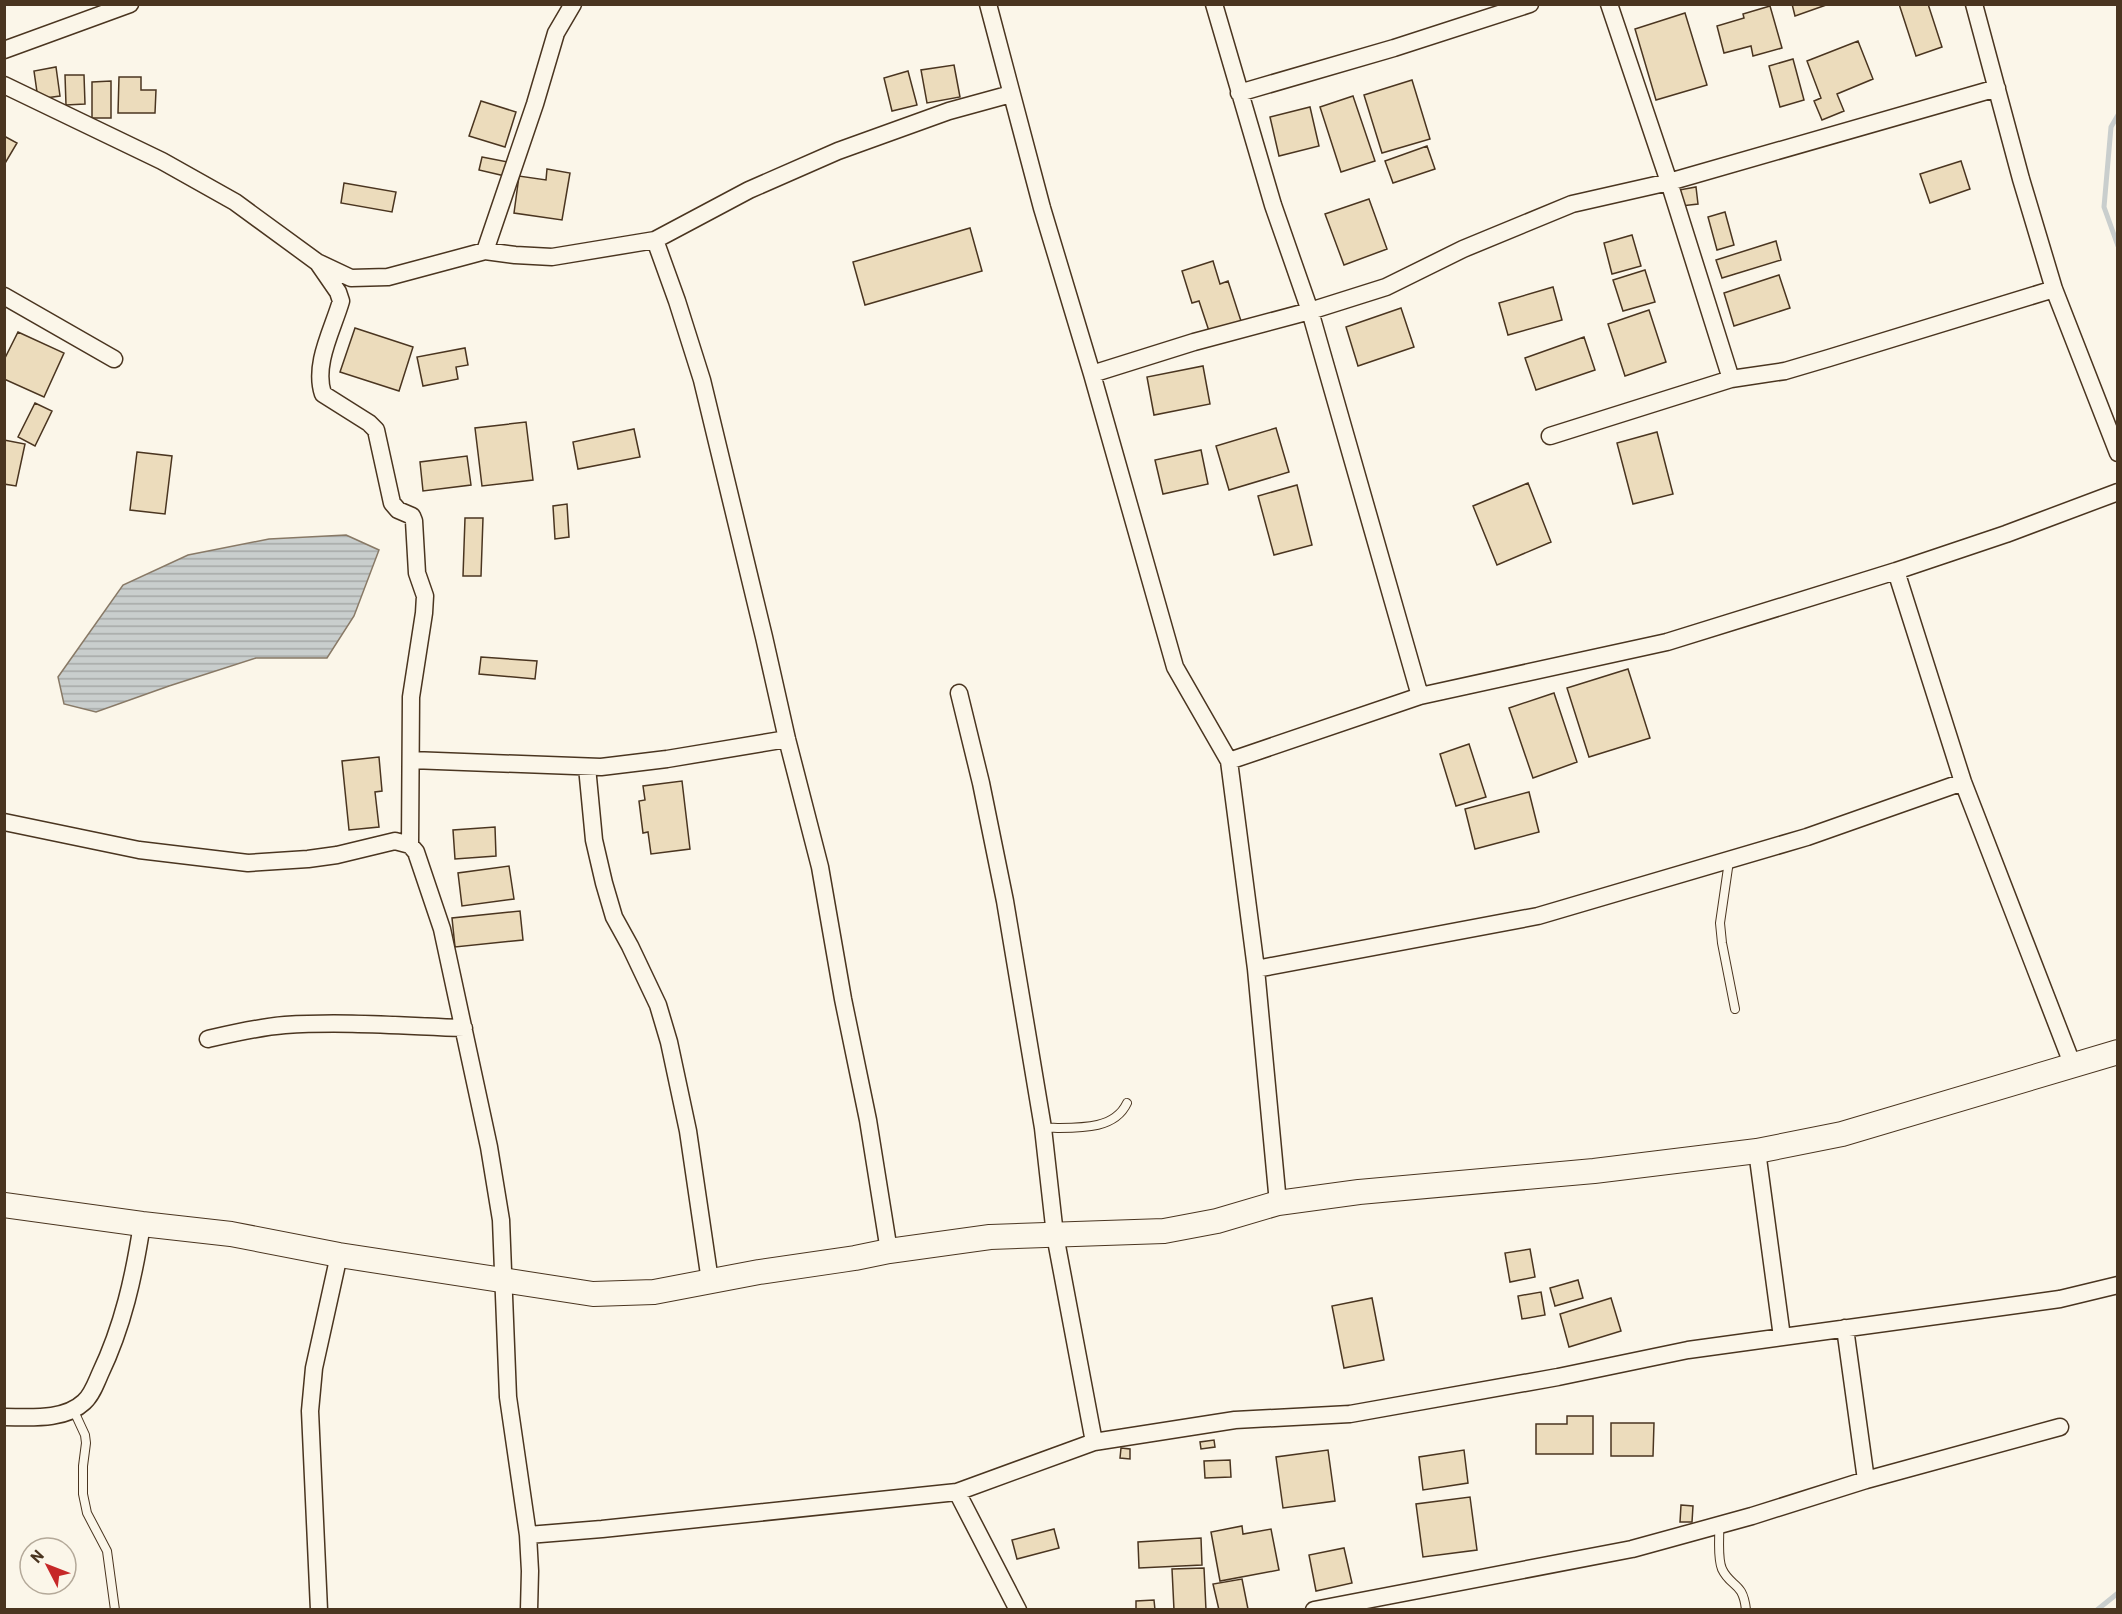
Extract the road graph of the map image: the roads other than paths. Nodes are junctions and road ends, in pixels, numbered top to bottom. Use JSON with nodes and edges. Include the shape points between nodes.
{"nodes":[{"id":1,"x":130,"y":4,"type":"edge"},
{"id":2,"x":573,"y":4,"type":"edge"},
{"id":3,"x":988,"y":4,"type":"edge"},
{"id":4,"x":1214,"y":4,"type":"edge"},
{"id":5,"x":1530,"y":4,"type":"edge"},
{"id":6,"x":1609,"y":4,"type":"edge"},
{"id":7,"x":1974,"y":4,"type":"edge"},
{"id":8,"x":4,"y":50,"type":"edge"},
{"id":9,"x":4,"y":85,"type":"edge"},
{"id":10,"x":1997,"y":88,"type":"junction"},
{"id":11,"x":1011,"y":93,"type":"junction"},
{"id":12,"x":1239,"y":93,"type":"junction"},
{"id":13,"x":1670,"y":182,"type":"junction"},
{"id":14,"x":655,"y":240,"type":"junction"},
{"id":15,"x":485,"y":251,"type":"junction"},
{"id":16,"x":317,"y":262,"type":"junction"},
{"id":17,"x":2054,"y":289,"type":"junction"},
{"id":18,"x":4,"y":296,"type":"edge"},
{"id":19,"x":1310,"y":311,"type":"junction"},
{"id":20,"x":114,"y":359,"type":"dead end"},
{"id":21,"x":1092,"y":374,"type":"junction"},
{"id":22,"x":1731,"y":379,"type":"junction"},
{"id":23,"x":1550,"y":436,"type":"dead end"},
{"id":24,"x":2118,"y":453,"type":"edge"},
{"id":25,"x":2118,"y":492,"type":"edge"},
{"id":26,"x":1896,"y":571,"type":"junction"},
{"id":27,"x":959,"y":693,"type":"dead end"},
{"id":28,"x":1420,"y":696,"type":"junction"},
{"id":29,"x":787,"y":739,"type":"junction"},
{"id":30,"x":411,"y":760,"type":"junction"},
{"id":31,"x":1229,"y":761,"type":"junction"},
{"id":32,"x":587,"y":766,"type":"junction"},
{"id":33,"x":1963,"y":782,"type":"junction"},
{"id":34,"x":4,"y":822,"type":"edge"},
{"id":35,"x":410,"y":845,"type":"junction"},
{"id":36,"x":1729,"y":861,"type":"junction"},
{"id":37,"x":1256,"y":969,"type":"junction"},
{"id":38,"x":1735,"y":1009,"type":"dead end"},
{"id":39,"x":464,"y":1028,"type":"junction"},
{"id":40,"x":208,"y":1039,"type":"dead end"},
{"id":41,"x":2118,"y":1052,"type":"edge"},
{"id":42,"x":2073,"y":1066,"type":"junction"},
{"id":43,"x":1126,"y":1103,"type":"dead end"},
{"id":44,"x":1043,"y":1128,"type":"junction"},
{"id":45,"x":1757,"y":1150,"type":"junction"},
{"id":46,"x":1278,"y":1203,"type":"junction"},
{"id":47,"x":4,"y":1204,"type":"edge"},
{"id":48,"x":141,"y":1224,"type":"junction"},
{"id":49,"x":1055,"y":1235,"type":"junction"},
{"id":50,"x":889,"y":1251,"type":"junction"},
{"id":51,"x":339,"y":1255,"type":"junction"},
{"id":52,"x":710,"y":1281,"type":"junction"},
{"id":53,"x":504,"y":1282,"type":"junction"},
{"id":54,"x":2118,"y":1285,"type":"edge"},
{"id":55,"x":1845,"y":1328,"type":"junction"},
{"id":56,"x":1782,"y":1337,"type":"junction"},
{"id":57,"x":73,"y":1409,"type":"junction"},
{"id":58,"x":4,"y":1417,"type":"edge"},
{"id":59,"x":2060,"y":1427,"type":"dead end"},
{"id":60,"x":1094,"y":1442,"type":"junction"},
{"id":61,"x":1866,"y":1480,"type":"junction"},
{"id":62,"x":957,"y":1492,"type":"junction"},
{"id":63,"x":1719,"y":1526,"type":"junction"},
{"id":64,"x":528,"y":1535,"type":"junction"},
{"id":65,"x":115,"y":1610,"type":"edge"},
{"id":66,"x":319,"y":1610,"type":"edge"},
{"id":67,"x":529,"y":1610,"type":"edge"},
{"id":68,"x":1018,"y":1610,"type":"edge"},
{"id":69,"x":1314,"y":1610,"type":"edge"},
{"id":70,"x":1746,"y":1610,"type":"edge"}],
"edges":[{"from":1,"to":8,"type":"street"},
{"from":2,"to":15,"type":"street","via":[[556,33]]},
{"from":3,"to":11,"type":"street"},
{"from":4,"to":12,"type":"street"},
{"from":5,"to":12,"type":"street"},
{"from":6,"to":13,"type":"street"},
{"from":7,"to":10,"type":"street"},
{"from":9,"to":16,"type":"street","via":[[162,161],[235,202]]},
{"from":10,"to":13,"type":"street"},
{"from":10,"to":17,"type":"street"},
{"from":11,"to":14,"type":"street","via":[[838,151],[749,190]]},
{"from":11,"to":21,"type":"street"},
{"from":12,"to":19,"type":"street"},
{"from":13,"to":19,"type":"street","via":[[1572,204],[1462,249],[1386,287]]},
{"from":13,"to":22,"type":"street"},
{"from":14,"to":15,"type":"street","via":[[552,257]]},
{"from":14,"to":29,"type":"street","via":[[702,380]]},
{"from":15,"to":16,"type":"street","via":[[388,277],[351,278]]},
{"from":16,"to":30,"type":"street","via":[[341,300],[322,360],[319,384],[323,394],[376,430],[392,503],[414,521],[417,573],[425,596],[411,698]]},
{"from":17,"to":22,"type":"street","via":[[1829,358]]},
{"from":17,"to":24,"type":"street"},
{"from":18,"to":20,"type":"street"},
{"from":19,"to":21,"type":"street"},
{"from":19,"to":28,"type":"street"},
{"from":21,"to":31,"type":"street","via":[[1175,668]]},
{"from":22,"to":23,"type":"street"},
{"from":25,"to":26,"type":"street"},
{"from":26,"to":28,"type":"street","via":[[1667,642]]},
{"from":26,"to":33,"type":"street"},
{"from":27,"to":44,"type":"street","via":[[1005,901]]},
{"from":28,"to":31,"type":"street"},
{"from":29,"to":32,"type":"street","via":[[667,759]]},
{"from":29,"to":50,"type":"street","via":[[820,867]]},
{"from":30,"to":32,"type":"street"},
{"from":30,"to":35,"type":"street"},
{"from":31,"to":37,"type":"street"},
{"from":32,"to":52,"type":"street","via":[[594,840],[614,917],[658,1005],[669,1042],[688,1131]]},
{"from":33,"to":36,"type":"street"},
{"from":33,"to":42,"type":"street"},
{"from":34,"to":35,"type":"street","via":[[139,850],[248,863],[337,855],[394,841]]},
{"from":35,"to":39,"type":"street","via":[[420,859],[442,929]]},
{"from":36,"to":37,"type":"street","via":[[1538,916]]},
{"from":36,"to":38,"type":"lane","via":[[1720,923]]},
{"from":37,"to":46,"type":"street"},
{"from":39,"to":40,"type":"street","via":[[286,1025]]},
{"from":39,"to":53,"type":"street","via":[[500,1210]]},
{"from":41,"to":42,"type":"street"},
{"from":42,"to":45,"type":"street","via":[[1842,1134]]},
{"from":43,"to":44,"type":"lane","via":[[1122,1112],[1100,1125]]},
{"from":44,"to":49,"type":"street"},
{"from":45,"to":46,"type":"street"},
{"from":45,"to":56,"type":"street"},
{"from":46,"to":49,"type":"street","via":[[1164,1231]]},
{"from":47,"to":48,"type":"street"},
{"from":48,"to":51,"type":"street","via":[[231,1234]]},
{"from":48,"to":57,"type":"street","via":[[123,1320],[93,1389],[85,1402]]},
{"from":49,"to":50,"type":"street","via":[[990,1238]]},
{"from":49,"to":60,"type":"street"},
{"from":50,"to":52,"type":"street"},
{"from":51,"to":53,"type":"street"},
{"from":51,"to":66,"type":"street","via":[[314,1368],[310,1411]]},
{"from":52,"to":53,"type":"street","via":[[654,1292],[592,1294]]},
{"from":53,"to":64,"type":"street","via":[[508,1397]]},
{"from":54,"to":55,"type":"street","via":[[2060,1299]]},
{"from":55,"to":56,"type":"street"},
{"from":55,"to":61,"type":"street"},
{"from":56,"to":60,"type":"street","via":[[1688,1350],[1350,1414],[1235,1420]]},
{"from":57,"to":58,"type":"street","via":[[50,1416]]},
{"from":57,"to":65,"type":"lane","via":[[86,1443],[83,1494],[87,1513],[107,1551]]},
{"from":59,"to":61,"type":"street"},
{"from":60,"to":62,"type":"street"},
{"from":61,"to":63,"type":"street"},
{"from":62,"to":64,"type":"street"},
{"from":62,"to":68,"type":"street"},
{"from":63,"to":69,"type":"street","via":[[1632,1549]]},
{"from":63,"to":70,"type":"lane","via":[[1723,1572],[1745,1596]]},
{"from":64,"to":67,"type":"street"}]}
